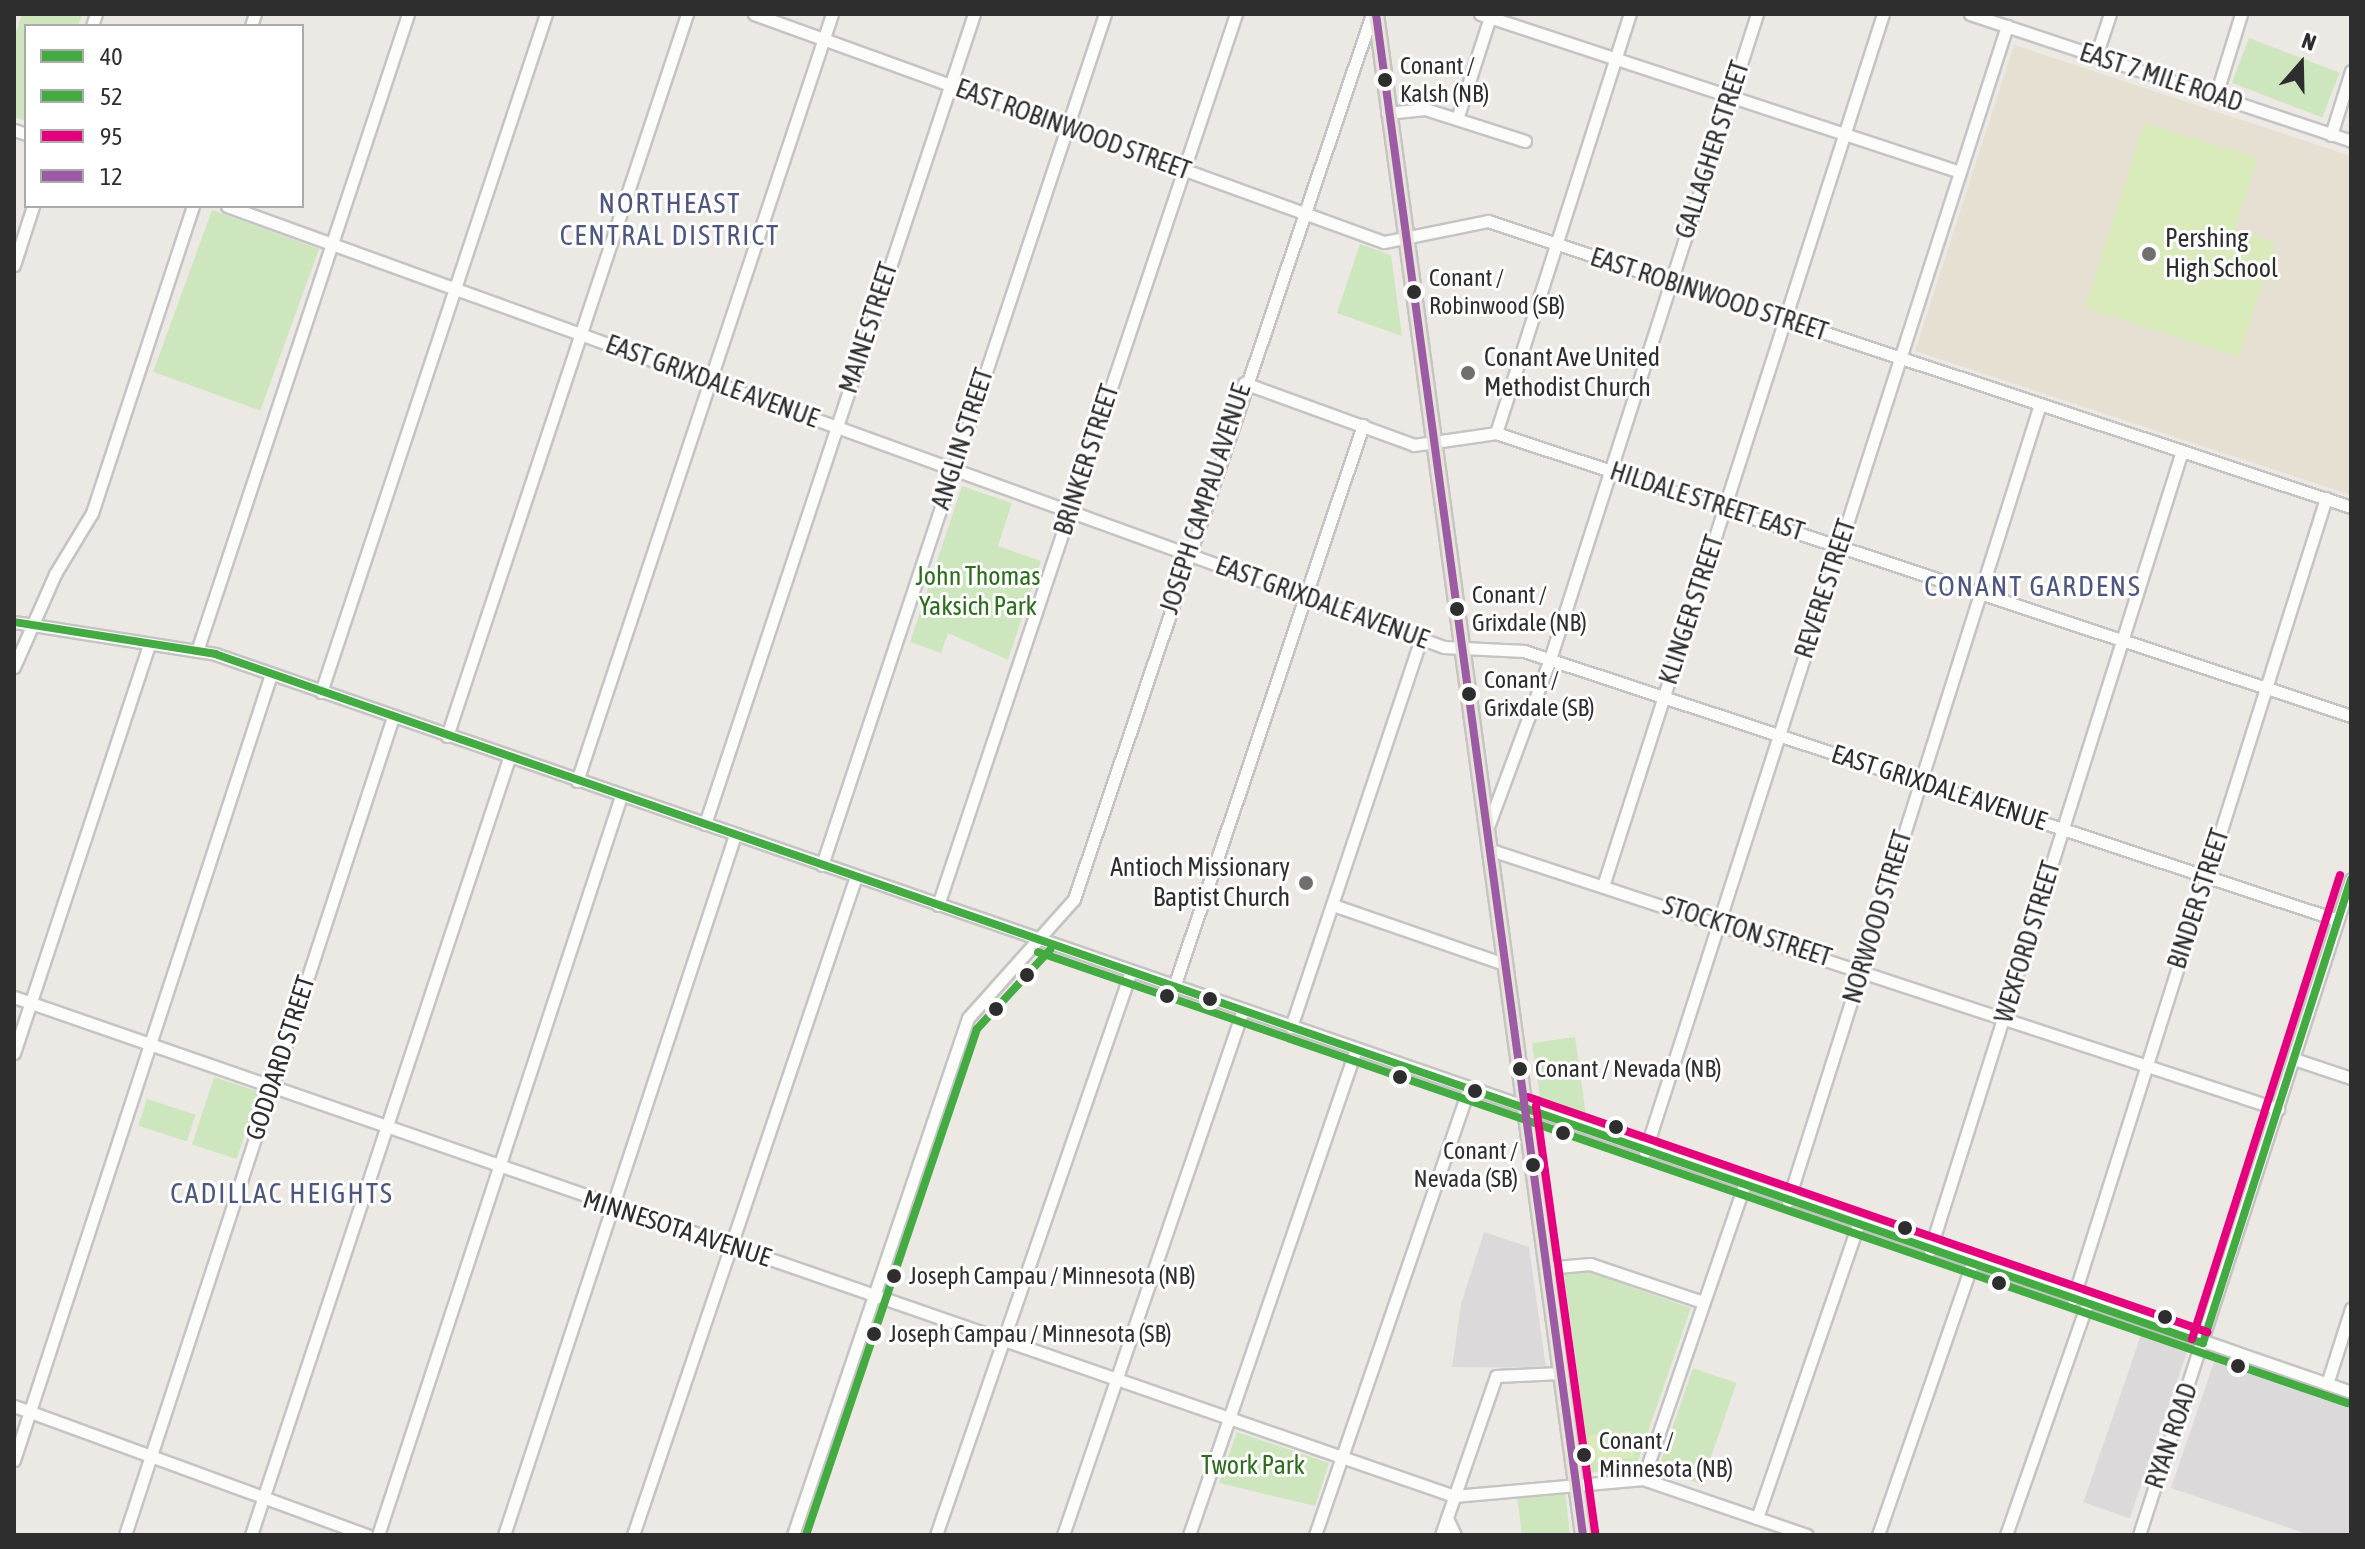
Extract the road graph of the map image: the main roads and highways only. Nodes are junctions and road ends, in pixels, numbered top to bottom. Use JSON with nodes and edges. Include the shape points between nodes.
{"nodes":[{"id":1,"x":1374,"y":14,"type":"edge"},
{"id":2,"x":1583,"y":1535,"type":"edge"}],
"edges":[{"from":1,"to":2,"type":"main road"}]}
